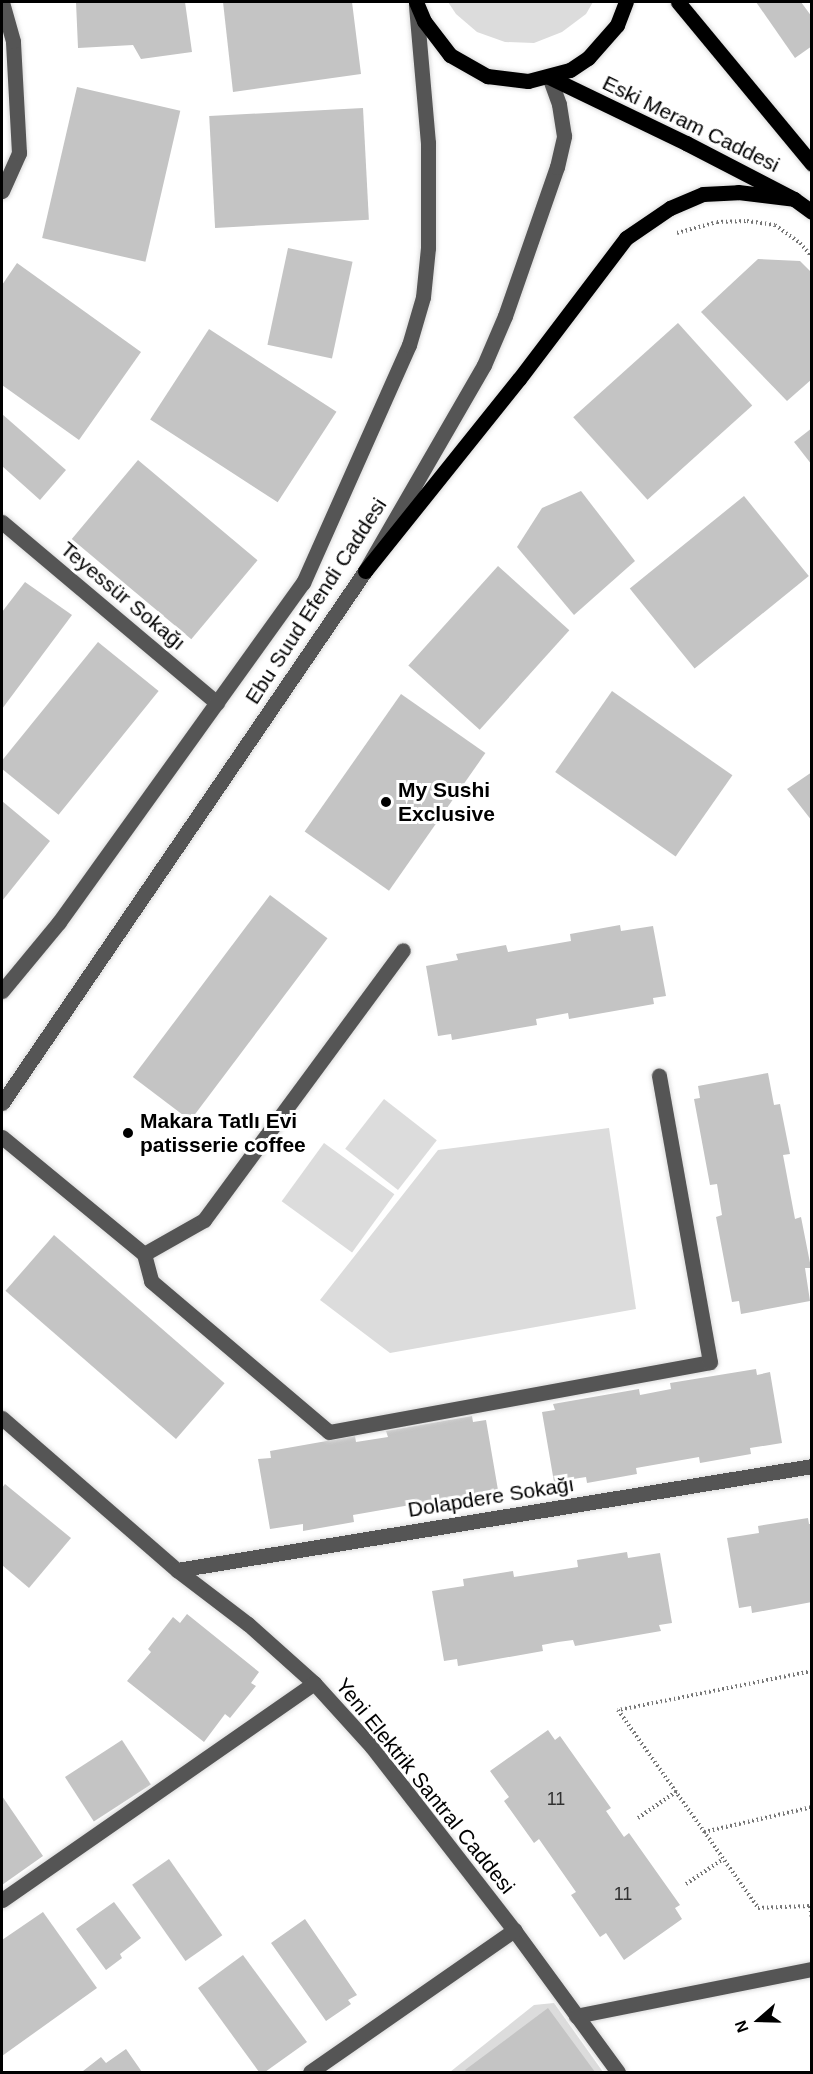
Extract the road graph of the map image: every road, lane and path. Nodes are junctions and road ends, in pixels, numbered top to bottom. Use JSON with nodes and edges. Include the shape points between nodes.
{"nodes":[{"id":1,"x":2,"y":2,"type":"edge"},
{"id":2,"x":416,"y":2,"type":"edge"},
{"id":3,"x":626,"y":2,"type":"edge"},
{"id":4,"x":678,"y":2,"type":"edge"},
{"id":5,"x":549,"y":77,"type":"junction"},
{"id":6,"x":812,"y":164,"type":"edge"},
{"id":7,"x":2,"y":191,"type":"edge"},
{"id":8,"x":794,"y":199,"type":"junction"},
{"id":9,"x":812,"y":212,"type":"edge"},
{"id":10,"x":673,"y":235,"type":"dead end"},
{"id":11,"x":812,"y":257,"type":"edge"},
{"id":12,"x":2,"y":522,"type":"edge"},
{"id":13,"x":365,"y":571,"type":"junction"},
{"id":14,"x":217,"y":703,"type":"junction"},
{"id":15,"x":403,"y":950,"type":"dead end"},
{"id":16,"x":2,"y":991,"type":"edge"},
{"id":17,"x":659,"y":1074,"type":"dead end"},
{"id":18,"x":2,"y":1103,"type":"edge"},
{"id":19,"x":2,"y":1137,"type":"edge"},
{"id":20,"x":144,"y":1254,"type":"junction"},
{"id":21,"x":2,"y":1418,"type":"edge"},
{"id":22,"x":812,"y":1466,"type":"edge"},
{"id":23,"x":177,"y":1570,"type":"junction"},
{"id":24,"x":812,"y":1671,"type":"edge"},
{"id":25,"x":314,"y":1683,"type":"junction"},
{"id":26,"x":677,"y":1791,"type":"junction"},
{"id":27,"x":812,"y":1807,"type":"edge"},
{"id":28,"x":638,"y":1818,"type":"dead end"},
{"id":29,"x":704,"y":1832,"type":"junction"},
{"id":30,"x":723,"y":1859,"type":"junction"},
{"id":31,"x":686,"y":1884,"type":"dead end"},
{"id":32,"x":2,"y":1900,"type":"edge"},
{"id":33,"x":812,"y":1919,"type":"edge"},
{"id":34,"x":514,"y":1930,"type":"junction"},
{"id":35,"x":812,"y":1968,"type":"edge"},
{"id":36,"x":576,"y":2016,"type":"junction"},
{"id":37,"x":310,"y":2073,"type":"edge"},
{"id":38,"x":618,"y":2073,"type":"edge"}],
"edges":[{"from":1,"to":7,"type":"street","via":[[13,41],[19,153]]},
{"from":2,"to":5,"type":"main road","via":[[435,39],[467,67],[507,80]]},
{"from":2,"to":14,"type":"street","name":"Ebu Suud Efendi Caddesi","via":[[428,143],[428,248],[423,297],[410,345],[303,583]]},
{"from":3,"to":5,"type":"main road","via":[[604,43],[579,64]]},
{"from":4,"to":6,"type":"main road"},
{"from":5,"to":8,"type":"main road","name":"Eski Meram Caddesi"},
{"from":5,"to":13,"type":"street","name":"Ebu Suud Efendi Caddesi","via":[[559,104],[564,136],[557,167],[505,316],[484,365]]},
{"from":8,"to":9,"type":"main road","name":"Eski Meram Caddesi"},
{"from":8,"to":13,"type":"main road","via":[[738,192],[703,194],[670,208],[626,238]]},
{"from":10,"to":11,"type":"path","via":[[717,222],[775,225]]},
{"from":12,"to":14,"type":"street","name":"Teyessür Sokağı"},
{"from":13,"to":18,"type":"street","name":"Ebu Suud Efendi Caddesi"},
{"from":14,"to":16,"type":"street","name":"Ebu Suud Efendi Caddesi","via":[[59,922]]},
{"from":15,"to":20,"type":"street","via":[[204,1220]]},
{"from":17,"to":20,"type":"street","via":[[710,1362],[329,1432],[151,1281]]},
{"from":19,"to":20,"type":"street"},
{"from":21,"to":23,"type":"street","name":"Yeni Elektrik Santral Caddesi"},
{"from":22,"to":23,"type":"street","name":"Dolapdere Sokağı"},
{"from":23,"to":25,"type":"street","name":"Yeni Elektrik Santral Caddesi","via":[[248,1624]]},
{"from":24,"to":26,"type":"path","via":[[618,1710]]},
{"from":25,"to":32,"type":"street"},
{"from":25,"to":34,"type":"street","name":"Yeni Elektrik Santral Caddesi","via":[[372,1747]]},
{"from":26,"to":28,"type":"path"},
{"from":26,"to":29,"type":"path"},
{"from":27,"to":29,"type":"path"},
{"from":29,"to":30,"type":"path"},
{"from":30,"to":31,"type":"path"},
{"from":30,"to":33,"type":"path","via":[[758,1908],[810,1906]]},
{"from":34,"to":36,"type":"street","name":"Yeni Elektrik Santral Caddesi"},
{"from":34,"to":37,"type":"street"},
{"from":35,"to":36,"type":"street"},
{"from":36,"to":38,"type":"street","name":"Yeni Elektrik Santral Caddesi"}]}
